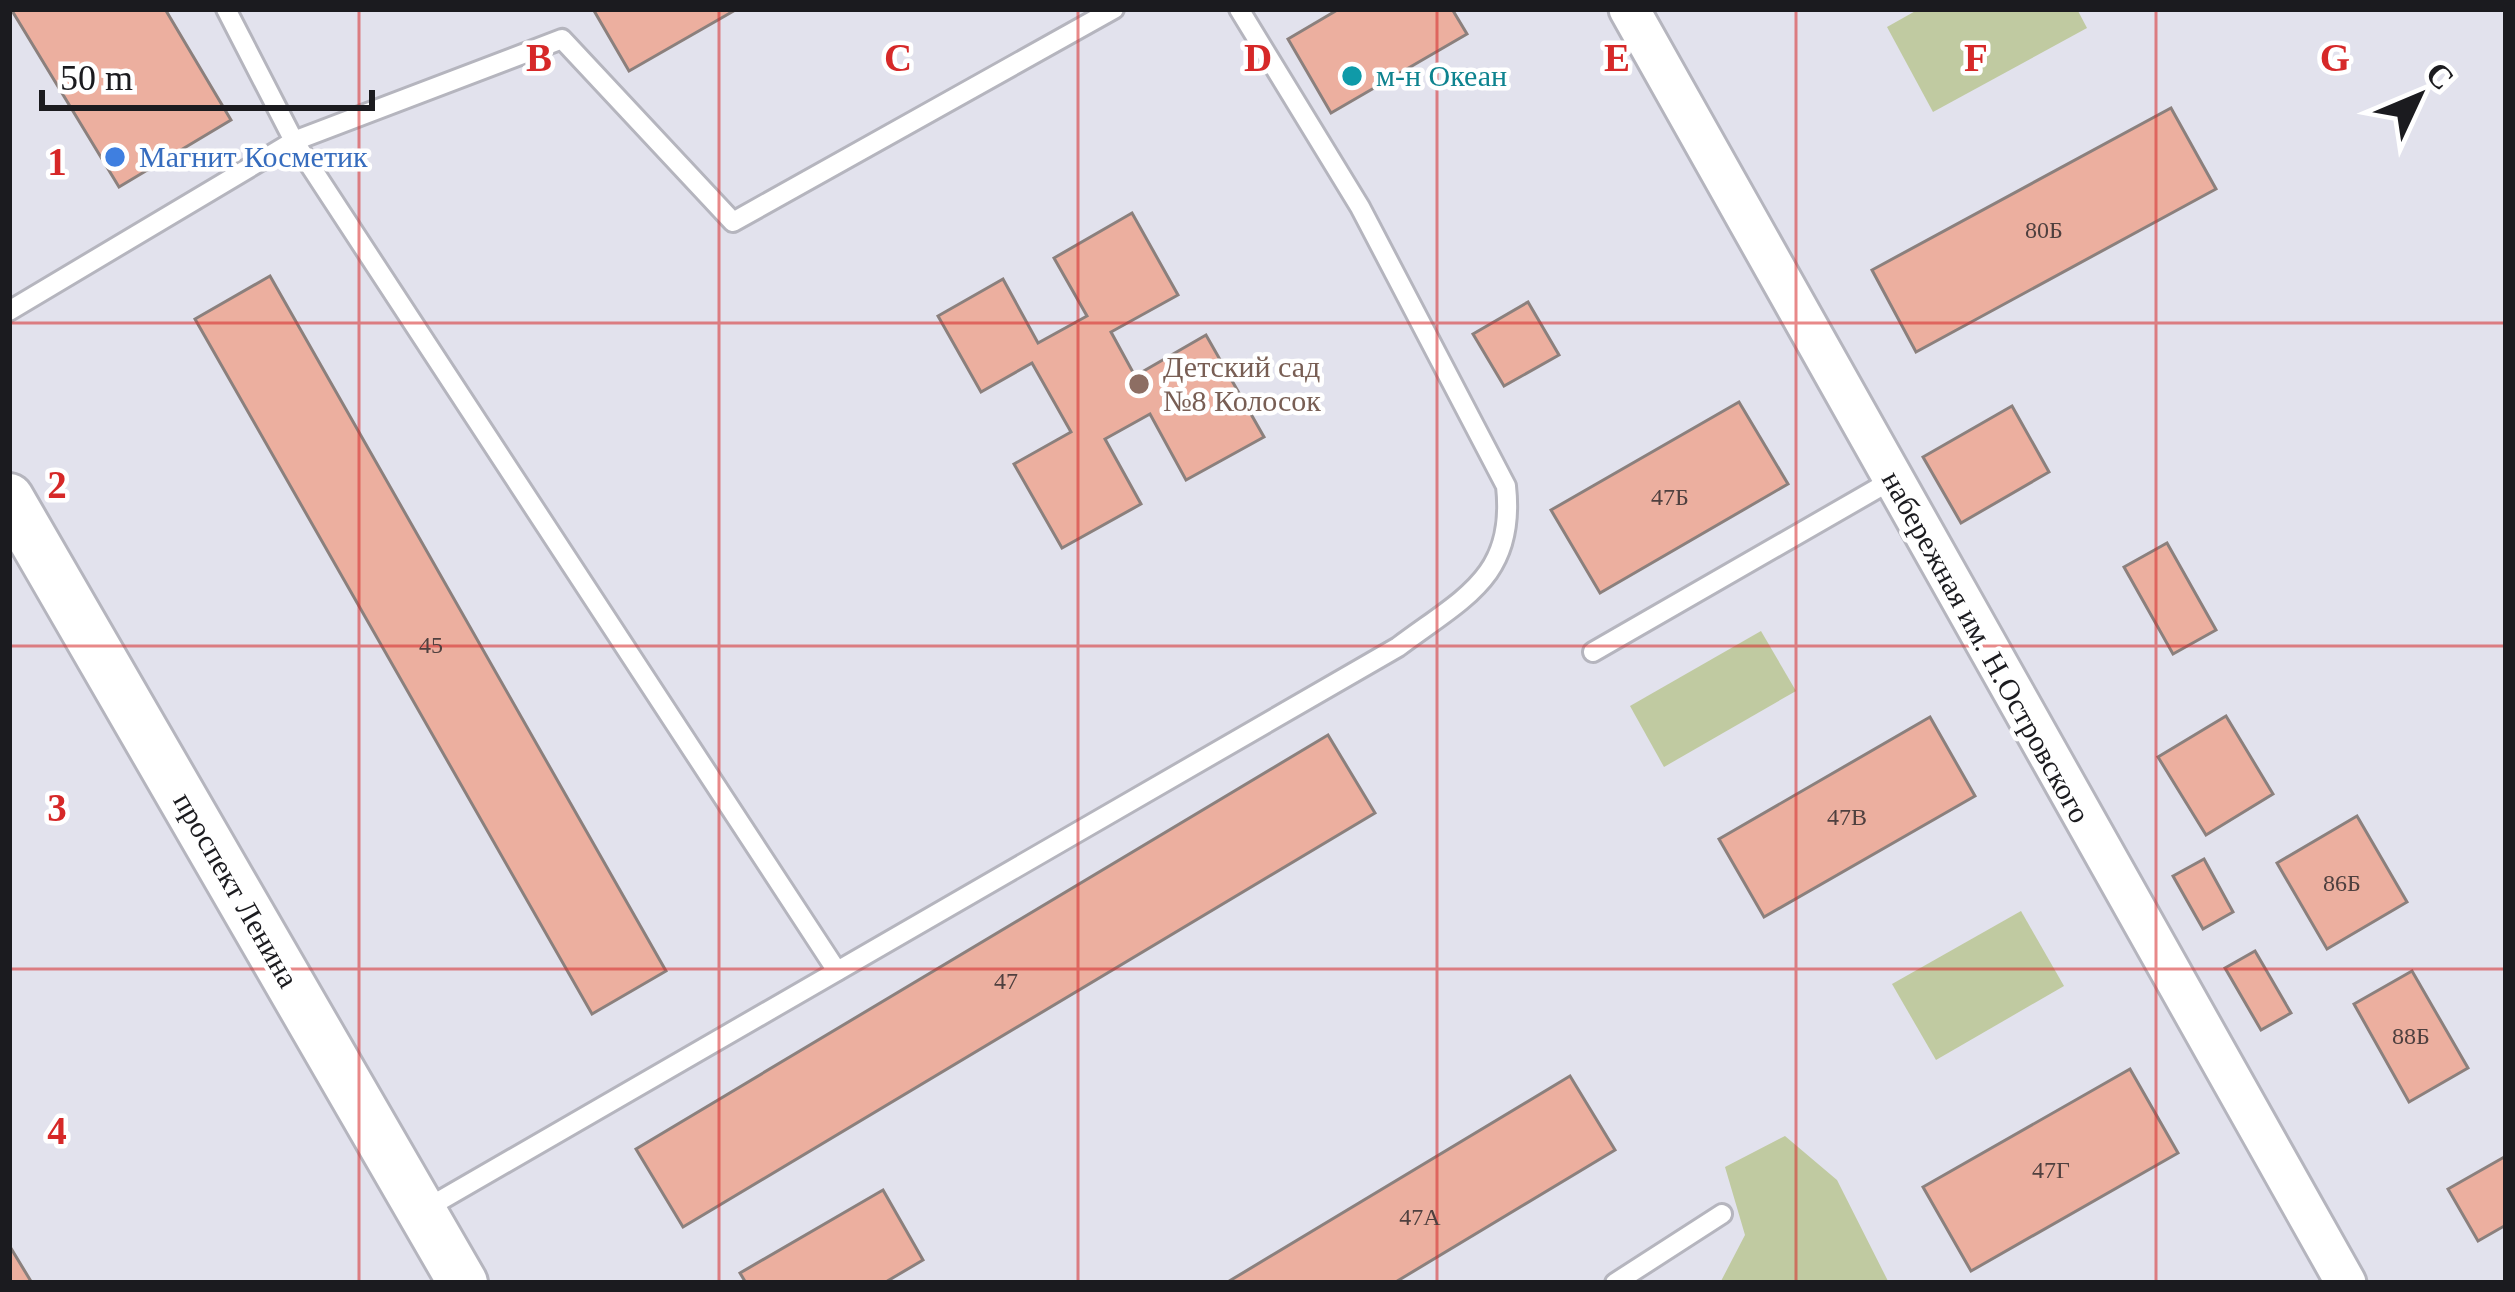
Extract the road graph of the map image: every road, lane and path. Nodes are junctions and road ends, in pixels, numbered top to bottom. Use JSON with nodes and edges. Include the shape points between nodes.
{"nodes":[{"id":1,"x":226,"y":9,"type":"edge"},
{"id":2,"x":1114,"y":9,"type":"edge"},
{"id":3,"x":1240,"y":9,"type":"edge"},
{"id":4,"x":1629,"y":9,"type":"edge"},
{"id":5,"x":294,"y":141,"type":"junction"},
{"id":6,"x":9,"y":311,"type":"edge"},
{"id":7,"x":1892,"y":480,"type":"junction"},
{"id":8,"x":9,"y":498,"type":"edge"},
{"id":9,"x":1593,"y":652,"type":"dead end"},
{"id":10,"x":837,"y":971,"type":"junction"},
{"id":11,"x":422,"y":1211,"type":"junction"},
{"id":12,"x":1722,"y":1214,"type":"dead end"},
{"id":13,"x":464,"y":1283,"type":"edge"},
{"id":14,"x":1615,"y":1283,"type":"edge"},
{"id":15,"x":2346,"y":1283,"type":"edge"}],
"edges":[{"from":1,"to":5,"type":"lane"},
{"from":2,"to":5,"type":"lane","via":[[733,222],[562,40]]},
{"from":3,"to":10,"type":"lane","via":[[1360,207],[1506,486],[1504,549],[1486,580],[1398,647]]},
{"from":4,"to":7,"type":"street","name":"набережная им. Н.Островского"},
{"from":5,"to":6,"type":"lane"},
{"from":5,"to":10,"type":"lane"},
{"from":7,"to":9,"type":"lane"},
{"from":7,"to":15,"type":"street","name":"набережная им. Н.Островского"},
{"from":8,"to":11,"type":"street","name":"проспект Ленина"},
{"from":10,"to":11,"type":"lane"},
{"from":11,"to":13,"type":"street","name":"проспект Ленина"},
{"from":12,"to":14,"type":"lane"}]}
